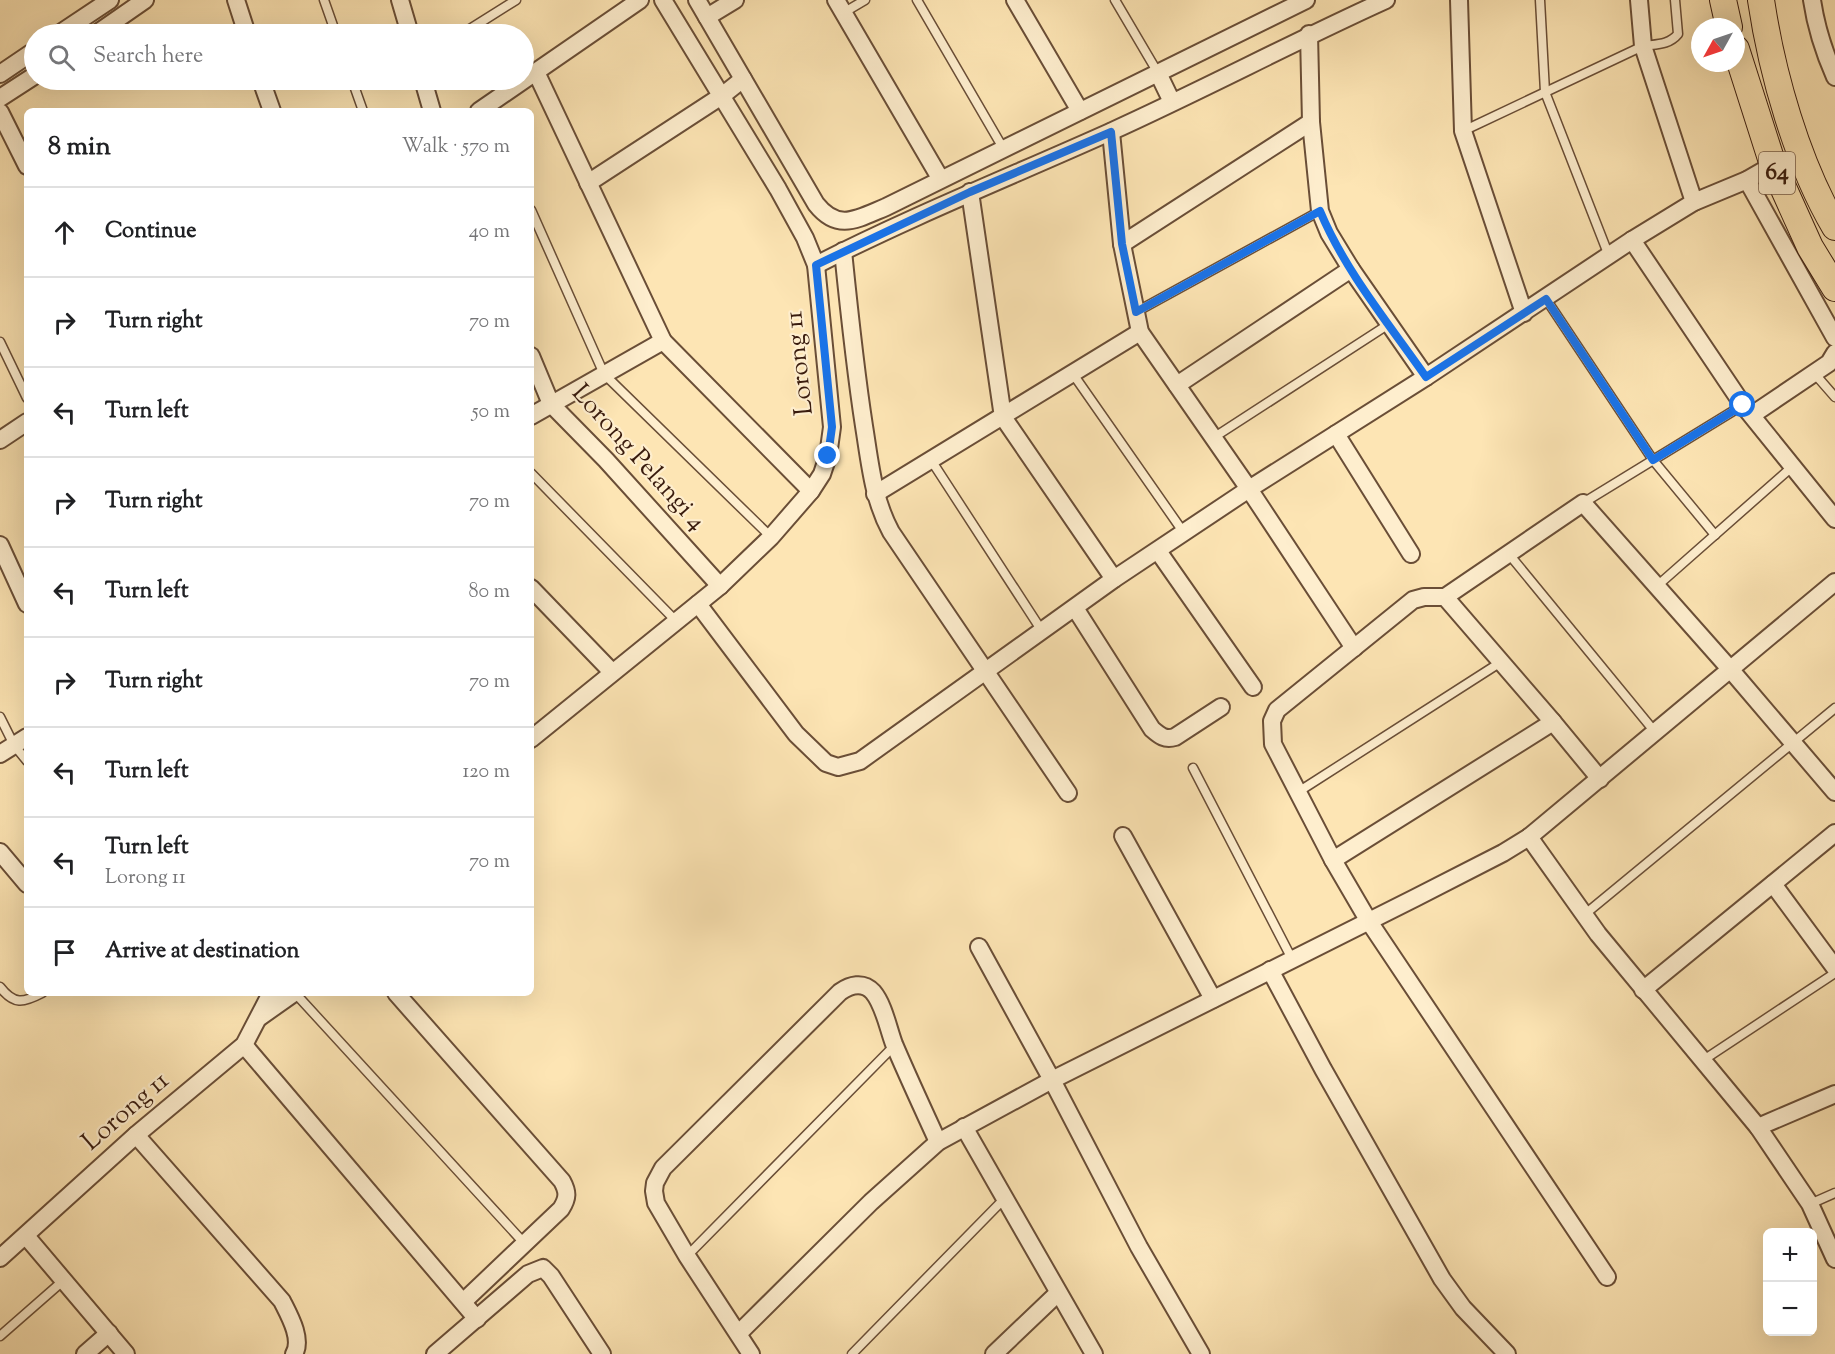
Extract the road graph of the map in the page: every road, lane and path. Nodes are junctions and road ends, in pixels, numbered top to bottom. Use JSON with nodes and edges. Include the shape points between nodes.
{"nodes":[{"id":1,"x":111,"y":0,"type":"edge"},
{"id":2,"x":145,"y":0,"type":"edge"},
{"id":3,"x":236,"y":0,"type":"edge"},
{"id":4,"x":324,"y":0,"type":"edge"},
{"id":5,"x":400,"y":0,"type":"edge"},
{"id":6,"x":516,"y":0,"type":"edge"},
{"id":7,"x":640,"y":0,"type":"edge"},
{"id":8,"x":663,"y":0,"type":"edge"},
{"id":9,"x":697,"y":0,"type":"edge"},
{"id":10,"x":735,"y":0,"type":"edge"},
{"id":11,"x":865,"y":0,"type":"edge"},
{"id":12,"x":917,"y":0,"type":"edge"},
{"id":13,"x":1015,"y":0,"type":"edge"},
{"id":14,"x":1115,"y":0,"type":"edge"},
{"id":15,"x":1306,"y":0,"type":"edge"},
{"id":16,"x":1386,"y":0,"type":"edge"},
{"id":17,"x":1459,"y":0,"type":"edge"},
{"id":18,"x":1540,"y":0,"type":"edge"},
{"id":19,"x":1639,"y":0,"type":"edge"},
{"id":20,"x":1675,"y":0,"type":"edge"},
{"id":21,"x":1723,"y":0,"type":"edge"},
{"id":22,"x":1761,"y":0,"type":"edge"},
{"id":23,"x":1812,"y":0,"type":"edge"},
{"id":24,"x":1285,"y":5,"type":"edge"},
{"id":25,"x":840,"y":6,"type":"edge"},
{"id":26,"x":707,"y":17,"type":"junction"},
{"id":27,"x":1727,"y":18,"type":"edge"},
{"id":28,"x":74,"y":24,"type":"edge"},
{"id":29,"x":110,"y":24,"type":"edge"},
{"id":30,"x":244,"y":24,"type":"edge"},
{"id":31,"x":332,"y":24,"type":"edge"},
{"id":32,"x":407,"y":24,"type":"edge"},
{"id":33,"x":478,"y":24,"type":"edge"},
{"id":34,"x":1309,"y":34,"type":"junction"},
{"id":35,"x":1643,"y":46,"type":"junction"},
{"id":36,"x":24,"y":58,"type":"edge"},
{"id":37,"x":536,"y":72,"type":"joint"},
{"id":38,"x":1743,"y":72,"type":"edge"},
{"id":39,"x":1158,"y":73,"type":"junction"},
{"id":40,"x":0,"y":74,"type":"edge"},
{"id":41,"x":1835,"y":77,"type":"edge"},
{"id":42,"x":744,"y":78,"type":"junction"},
{"id":43,"x":24,"y":82,"type":"edge"},
{"id":44,"x":265,"y":90,"type":"edge"},
{"id":45,"x":356,"y":90,"type":"edge"},
{"id":46,"x":426,"y":90,"type":"edge"},
{"id":47,"x":511,"y":90,"type":"edge"},
{"id":48,"x":1545,"y":92,"type":"junction"},
{"id":49,"x":723,"y":95,"type":"junction"},
{"id":50,"x":0,"y":98,"type":"edge"},
{"id":51,"x":1172,"y":102,"type":"junction"},
{"id":52,"x":271,"y":108,"type":"edge"},
{"id":53,"x":362,"y":108,"type":"edge"},
{"id":54,"x":431,"y":108,"type":"edge"},
{"id":55,"x":487,"y":108,"type":"edge"},
{"id":56,"x":1080,"y":111,"type":"junction"},
{"id":57,"x":0,"y":112,"type":"edge"},
{"id":58,"x":1311,"y":122,"type":"junction"},
{"id":59,"x":1463,"y":131,"type":"junction"},
{"id":60,"x":1111,"y":132,"type":"junction"},
{"id":61,"x":1003,"y":148,"type":"junction"},
{"id":62,"x":24,"y":160,"type":"edge"},
{"id":63,"x":1773,"y":165,"type":"junction"},
{"id":64,"x":940,"y":178,"type":"junction"},
{"id":65,"x":1747,"y":180,"type":"junction"},
{"id":66,"x":588,"y":183,"type":"junction"},
{"id":67,"x":970,"y":192,"type":"junction"},
{"id":68,"x":1694,"y":202,"type":"junction"},
{"id":69,"x":1320,"y":211,"type":"junction"},
{"id":70,"x":534,"y":217,"type":"edge"},
{"id":71,"x":1835,"y":227,"type":"edge"},
{"id":72,"x":1632,"y":240,"type":"junction"},
{"id":73,"x":1122,"y":244,"type":"junction"},
{"id":74,"x":843,"y":251,"type":"junction"},
{"id":75,"x":1609,"y":256,"type":"junction"},
{"id":76,"x":816,"y":265,"type":"junction"},
{"id":77,"x":1351,"y":269,"type":"junction"},
{"id":78,"x":1835,"y":288,"type":"edge"},
{"id":79,"x":1546,"y":299,"type":"junction"},
{"id":80,"x":1136,"y":312,"type":"junction"},
{"id":81,"x":1524,"y":313,"type":"junction"},
{"id":82,"x":1389,"y":324,"type":"junction"},
{"id":83,"x":1140,"y":332,"type":"junction"},
{"id":84,"x":1835,"y":338,"type":"edge"},
{"id":85,"x":663,"y":340,"type":"junction"},
{"id":86,"x":0,"y":342,"type":"edge"},
{"id":87,"x":1835,"y":353,"type":"edge"},
{"id":88,"x":534,"y":363,"type":"edge"},
{"id":89,"x":1814,"y":373,"type":"junction"},
{"id":90,"x":604,"y":374,"type":"junction"},
{"id":91,"x":1073,"y":374,"type":"junction"},
{"id":92,"x":1426,"y":377,"type":"junction"},
{"id":93,"x":1177,"y":385,"type":"junction"},
{"id":94,"x":24,"y":392,"type":"edge"},
{"id":95,"x":1835,"y":397,"type":"edge"},
{"id":96,"x":551,"y":404,"type":"junction"},
{"id":97,"x":1747,"y":410,"type":"junction"},
{"id":98,"x":534,"y":414,"type":"edge"},
{"id":99,"x":1003,"y":417,"type":"junction"},
{"id":100,"x":24,"y":424,"type":"edge"},
{"id":101,"x":1336,"y":434,"type":"junction"},
{"id":102,"x":1213,"y":438,"type":"junction"},
{"id":103,"x":0,"y":440,"type":"edge"},
{"id":104,"x":931,"y":460,"type":"junction"},
{"id":105,"x":1653,"y":460,"type":"junction"},
{"id":106,"x":1792,"y":466,"type":"junction"},
{"id":107,"x":534,"y":476,"type":"edge"},
{"id":108,"x":1249,"y":489,"type":"junction"},
{"id":109,"x":811,"y":491,"type":"junction"},
{"id":110,"x":875,"y":494,"type":"junction"},
{"id":111,"x":1583,"y":503,"type":"junction"},
{"id":112,"x":1835,"y":519,"type":"edge"},
{"id":113,"x":1184,"y":534,"type":"junction"},
{"id":114,"x":1715,"y":535,"type":"junction"},
{"id":115,"x":771,"y":537,"type":"junction"},
{"id":116,"x":0,"y":544,"type":"edge"},
{"id":117,"x":1158,"y":551,"type":"junction"},
{"id":118,"x":1508,"y":553,"type":"junction"},
{"id":119,"x":1411,"y":554,"type":"dead end"},
{"id":120,"x":1114,"y":579,"type":"junction"},
{"id":121,"x":1835,"y":582,"type":"edge"},
{"id":122,"x":720,"y":586,"type":"junction"},
{"id":123,"x":1657,"y":586,"type":"junction"},
{"id":124,"x":534,"y":591,"type":"edge"},
{"id":125,"x":24,"y":597,"type":"edge"},
{"id":126,"x":1444,"y":597,"type":"junction"},
{"id":127,"x":698,"y":604,"type":"junction"},
{"id":128,"x":1075,"y":608,"type":"junction"},
{"id":129,"x":675,"y":620,"type":"junction"},
{"id":130,"x":1042,"y":632,"type":"junction"},
{"id":131,"x":1354,"y":648,"type":"junction"},
{"id":132,"x":1501,"y":662,"type":"junction"},
{"id":133,"x":1730,"y":669,"type":"junction"},
{"id":134,"x":612,"y":672,"type":"junction"},
{"id":135,"x":985,"y":672,"type":"junction"},
{"id":136,"x":1253,"y":687,"type":"dead end"},
{"id":137,"x":1221,"y":707,"type":"dead end"},
{"id":138,"x":1835,"y":708,"type":"edge"},
{"id":139,"x":0,"y":717,"type":"edge"},
{"id":140,"x":1553,"y":722,"type":"junction"},
{"id":141,"x":1655,"y":732,"type":"junction"},
{"id":142,"x":534,"y":737,"type":"edge"},
{"id":143,"x":1793,"y":742,"type":"junction"},
{"id":144,"x":14,"y":745,"type":"edge"},
{"id":145,"x":24,"y":758,"type":"edge"},
{"id":146,"x":1193,"y":768,"type":"dead end"},
{"id":147,"x":1600,"y":779,"type":"junction"},
{"id":148,"x":1298,"y":792,"type":"junction"},
{"id":149,"x":1835,"y":792,"type":"edge"},
{"id":150,"x":1068,"y":793,"type":"dead end"},
{"id":151,"x":1835,"y":833,"type":"edge"},
{"id":152,"x":1123,"y":837,"type":"dead end"},
{"id":153,"x":1529,"y":837,"type":"junction"},
{"id":154,"x":0,"y":852,"type":"edge"},
{"id":155,"x":1333,"y":860,"type":"junction"},
{"id":156,"x":24,"y":880,"type":"edge"},
{"id":157,"x":1773,"y":884,"type":"junction"},
{"id":158,"x":1584,"y":915,"type":"junction"},
{"id":159,"x":1368,"y":920,"type":"junction"},
{"id":160,"x":979,"y":947,"type":"dead end"},
{"id":161,"x":1292,"y":958,"type":"junction"},
{"id":162,"x":1835,"y":968,"type":"edge"},
{"id":163,"x":1270,"y":970,"type":"junction"},
{"id":164,"x":1835,"y":973,"type":"edge"},
{"id":165,"x":0,"y":987,"type":"edge"},
{"id":166,"x":1643,"y":990,"type":"junction"},
{"id":167,"x":36,"y":996,"type":"edge"},
{"id":168,"x":269,"y":996,"type":"edge"},
{"id":169,"x":290,"y":996,"type":"edge"},
{"id":170,"x":297,"y":996,"type":"edge"},
{"id":171,"x":399,"y":996,"type":"edge"},
{"id":172,"x":1213,"y":999,"type":"junction"},
{"id":173,"x":257,"y":1020,"type":"junction"},
{"id":174,"x":244,"y":1045,"type":"junction"},
{"id":175,"x":895,"y":1045,"type":"junction"},
{"id":176,"x":1702,"y":1062,"type":"junction"},
{"id":177,"x":1052,"y":1080,"type":"junction"},
{"id":178,"x":1835,"y":1094,"type":"edge"},
{"id":179,"x":964,"y":1127,"type":"junction"},
{"id":180,"x":1758,"y":1127,"type":"junction"},
{"id":181,"x":136,"y":1135,"type":"junction"},
{"id":182,"x":938,"y":1142,"type":"junction"},
{"id":183,"x":1835,"y":1193,"type":"edge"},
{"id":184,"x":1005,"y":1198,"type":"junction"},
{"id":185,"x":1810,"y":1204,"type":"junction"},
{"id":186,"x":26,"y":1236,"type":"junction"},
{"id":187,"x":524,"y":1243,"type":"junction"},
{"id":188,"x":687,"y":1256,"type":"junction"},
{"id":189,"x":0,"y":1258,"type":"edge"},
{"id":190,"x":1835,"y":1259,"type":"edge"},
{"id":191,"x":1607,"y":1277,"type":"dead end"},
{"id":192,"x":64,"y":1280,"type":"junction"},
{"id":193,"x":1058,"y":1293,"type":"junction"},
{"id":194,"x":463,"y":1302,"type":"junction"},
{"id":195,"x":477,"y":1319,"type":"junction"},
{"id":196,"x":109,"y":1333,"type":"junction"},
{"id":197,"x":739,"y":1333,"type":"junction"},
{"id":198,"x":0,"y":1336,"type":"edge"},
{"id":199,"x":85,"y":1354,"type":"edge"},
{"id":200,"x":126,"y":1354,"type":"edge"},
{"id":201,"x":294,"y":1354,"type":"edge"},
{"id":202,"x":435,"y":1354,"type":"edge"},
{"id":203,"x":602,"y":1354,"type":"edge"},
{"id":204,"x":751,"y":1354,"type":"edge"},
{"id":205,"x":852,"y":1354,"type":"edge"},
{"id":206,"x":994,"y":1354,"type":"edge"},
{"id":207,"x":1094,"y":1354,"type":"edge"},
{"id":208,"x":1201,"y":1354,"type":"edge"},
{"id":209,"x":1507,"y":1354,"type":"edge"}],
"edges":[{"from":1,"to":28,"type":"street"},
{"from":2,"to":29,"type":"street"},
{"from":3,"to":30,"type":"street"},
{"from":4,"to":31,"type":"lane"},
{"from":5,"to":32,"type":"street"},
{"from":6,"to":33,"type":"lane"},
{"from":7,"to":37,"type":"street"},
{"from":8,"to":49,"type":"street","name":"Lorong 11"},
{"from":9,"to":26,"type":"street"},
{"from":10,"to":26,"type":"street"},
{"from":11,"to":25,"type":"lane"},
{"from":12,"to":61,"type":"lane"},
{"from":13,"to":56,"type":"street"},
{"from":14,"to":39,"type":"lane"},
{"from":15,"to":24,"type":"street"},
{"from":16,"to":34,"type":"street"},
{"from":17,"to":59,"type":"street"},
{"from":18,"to":48,"type":"lane"},
{"from":19,"to":35,"type":"street"},
{"from":20,"to":35,"type":"lane","via":[[1678,34],[1663,44]]},
{"from":21,"to":27,"type":"main road"},
{"from":22,"to":71,"type":"main road","number":"64","via":[[1780,89],[1810,180]]},
{"from":23,"to":41,"type":"street"},
{"from":24,"to":39,"type":"street"},
{"from":25,"to":64,"type":"street"},
{"from":26,"to":42,"type":"street"},
{"from":34,"to":51,"type":"street"},
{"from":34,"to":58,"type":"street"},
{"from":35,"to":48,"type":"lane"},
{"from":35,"to":68,"type":"street"},
{"from":36,"to":40,"type":"street"},
{"from":37,"to":66,"type":"street"},
{"from":38,"to":63,"type":"main road","number":"64"},
{"from":39,"to":51,"type":"street"},
{"from":39,"to":56,"type":"street"},
{"from":42,"to":49,"type":"street"},
{"from":42,"to":64,"type":"street","via":[[825,215],[837,221],[862,217]]},
{"from":43,"to":50,"type":"street"},
{"from":44,"to":52,"type":"street"},
{"from":45,"to":53,"type":"lane"},
{"from":46,"to":54,"type":"street"},
{"from":47,"to":55,"type":"street"},
{"from":48,"to":59,"type":"lane"},
{"from":48,"to":75,"type":"lane"},
{"from":49,"to":66,"type":"street"},
{"from":49,"to":76,"type":"street","name":"Lorong 11","via":[[805,238]]},
{"from":51,"to":60,"type":"street"},
{"from":56,"to":61,"type":"street"},
{"from":57,"to":62,"type":"street"},
{"from":58,"to":69,"type":"street"},
{"from":58,"to":73,"type":"street"},
{"from":59,"to":81,"type":"street"},
{"from":60,"to":67,"type":"street"},
{"from":60,"to":73,"type":"street"},
{"from":61,"to":64,"type":"street"},
{"from":63,"to":65,"type":"street"},
{"from":63,"to":78,"type":"main road","number":"64","via":[[1810,247]]},
{"from":65,"to":68,"type":"street"},
{"from":65,"to":84,"type":"street"},
{"from":66,"to":85,"type":"street"},
{"from":67,"to":74,"type":"street"},
{"from":67,"to":99,"type":"street"},
{"from":68,"to":72,"type":"street"},
{"from":69,"to":77,"type":"street"},
{"from":69,"to":80,"type":"lane"},
{"from":70,"to":90,"type":"lane"},
{"from":72,"to":75,"type":"street"},
{"from":72,"to":97,"type":"street"},
{"from":73,"to":80,"type":"street"},
{"from":74,"to":76,"type":"street"},
{"from":74,"to":110,"type":"street"},
{"from":75,"to":79,"type":"street"},
{"from":76,"to":109,"type":"street","name":"Lorong 11","via":[[832,427],[828,456]]},
{"from":77,"to":82,"type":"street"},
{"from":77,"to":93,"type":"street"},
{"from":79,"to":81,"type":"street"},
{"from":79,"to":105,"type":"lane"},
{"from":80,"to":83,"type":"street"},
{"from":81,"to":92,"type":"street"},
{"from":82,"to":92,"type":"street"},
{"from":82,"to":102,"type":"lane"},
{"from":83,"to":91,"type":"street"},
{"from":83,"to":93,"type":"street"},
{"from":85,"to":90,"type":"street"},
{"from":85,"to":109,"type":"street"},
{"from":86,"to":94,"type":"lane"},
{"from":87,"to":89,"type":"street","via":[[1829,363]]},
{"from":88,"to":96,"type":"street","name":"Lorong Pelangi 4"},
{"from":89,"to":95,"type":"lane"},
{"from":89,"to":97,"type":"street"},
{"from":90,"to":96,"type":"street"},
{"from":90,"to":115,"type":"lane"},
{"from":91,"to":99,"type":"street"},
{"from":91,"to":113,"type":"lane"},
{"from":92,"to":101,"type":"street"},
{"from":93,"to":102,"type":"street"},
{"from":96,"to":98,"type":"street"},
{"from":96,"to":122,"type":"street","name":"Lorong Pelangi 4"},
{"from":97,"to":105,"type":"lane"},
{"from":97,"to":106,"type":"street"},
{"from":99,"to":104,"type":"street"},
{"from":99,"to":120,"type":"street"},
{"from":100,"to":103,"type":"street"},
{"from":101,"to":108,"type":"street"},
{"from":101,"to":119,"type":"street"},
{"from":102,"to":108,"type":"street"},
{"from":104,"to":110,"type":"street"},
{"from":104,"to":130,"type":"lane"},
{"from":105,"to":111,"type":"lane"},
{"from":105,"to":114,"type":"lane"},
{"from":106,"to":112,"type":"street"},
{"from":106,"to":114,"type":"lane"},
{"from":107,"to":129,"type":"lane"},
{"from":108,"to":113,"type":"street"},
{"from":108,"to":131,"type":"street"},
{"from":109,"to":115,"type":"street","name":"Lorong 11"},
{"from":110,"to":135,"type":"street","via":[[891,532]]},
{"from":111,"to":118,"type":"street"},
{"from":111,"to":123,"type":"street"},
{"from":113,"to":117,"type":"street"},
{"from":114,"to":123,"type":"lane"},
{"from":115,"to":122,"type":"street","name":"Lorong 11"},
{"from":116,"to":125,"type":"street"},
{"from":117,"to":120,"type":"street"},
{"from":117,"to":136,"type":"street"},
{"from":118,"to":126,"type":"street"},
{"from":118,"to":141,"type":"lane"},
{"from":120,"to":128,"type":"street"},
{"from":121,"to":133,"type":"street"},
{"from":122,"to":127,"type":"street","name":"Lorong 11"},
{"from":123,"to":133,"type":"street"},
{"from":124,"to":134,"type":"street"},
{"from":126,"to":131,"type":"street","via":[[1413,600]]},
{"from":126,"to":132,"type":"street"},
{"from":127,"to":129,"type":"street","name":"Lorong 11"},
{"from":127,"to":135,"type":"street","via":[[796,734],[826,764],[838,767],[860,761]]},
{"from":128,"to":130,"type":"street"},
{"from":128,"to":137,"type":"street","via":[[1152,729],[1162,738],[1175,737]]},
{"from":129,"to":134,"type":"street","name":"Lorong 11"},
{"from":130,"to":135,"type":"street"},
{"from":131,"to":148,"type":"street","via":[[1277,710],[1272,721],[1273,744]]},
{"from":132,"to":140,"type":"street"},
{"from":132,"to":148,"type":"lane"},
{"from":133,"to":141,"type":"street"},
{"from":133,"to":143,"type":"street"},
{"from":134,"to":142,"type":"street","name":"Lorong 11"},
{"from":135,"to":150,"type":"street"},
{"from":138,"to":143,"type":"lane"},
{"from":139,"to":144,"type":"lane"},
{"from":140,"to":147,"type":"street"},
{"from":140,"to":155,"type":"street"},
{"from":141,"to":147,"type":"street"},
{"from":143,"to":149,"type":"street"},
{"from":143,"to":158,"type":"lane"},
{"from":144,"to":145,"type":"lane"},
{"from":146,"to":161,"type":"lane"},
{"from":147,"to":153,"type":"street"},
{"from":148,"to":155,"type":"street"},
{"from":151,"to":157,"type":"street"},
{"from":152,"to":172,"type":"street"},
{"from":153,"to":158,"type":"street"},
{"from":153,"to":159,"type":"street"},
{"from":154,"to":156,"type":"street"},
{"from":155,"to":159,"type":"street"},
{"from":157,"to":162,"type":"street"},
{"from":157,"to":166,"type":"street"},
{"from":158,"to":166,"type":"street"},
{"from":159,"to":161,"type":"street"},
{"from":159,"to":191,"type":"street"},
{"from":160,"to":177,"type":"street"},
{"from":161,"to":163,"type":"street"},
{"from":163,"to":172,"type":"street"},
{"from":163,"to":209,"type":"street","via":[[1442,1279]]},
{"from":164,"to":176,"type":"lane"},
{"from":165,"to":167,"type":"lane","via":[[16,1000]]},
{"from":166,"to":176,"type":"street"},
{"from":168,"to":173,"type":"street","name":"Lorong 11"},
{"from":169,"to":173,"type":"street"},
{"from":170,"to":187,"type":"lane"},
{"from":171,"to":187,"type":"street","via":[[567,1189],[561,1209]]},
{"from":172,"to":177,"type":"street"},
{"from":173,"to":174,"type":"street","name":"Lorong 11"},
{"from":174,"to":181,"type":"street","name":"Lorong 11"},
{"from":174,"to":194,"type":"street"},
{"from":175,"to":182,"type":"street"},
{"from":175,"to":188,"type":"lane"},
{"from":175,"to":188,"type":"street","via":[[873,993],[867,987],[849,986],[663,1168],[655,1183],[656,1203]]},
{"from":176,"to":180,"type":"street"},
{"from":177,"to":179,"type":"street"},
{"from":177,"to":208,"type":"street","via":[[1139,1247]]},
{"from":178,"to":180,"type":"street"},
{"from":179,"to":182,"type":"street"},
{"from":179,"to":184,"type":"street"},
{"from":180,"to":185,"type":"street"},
{"from":181,"to":186,"type":"street","name":"Lorong 11"},
{"from":181,"to":201,"type":"street","via":[[282,1301],[292,1320],[297,1349]]},
{"from":182,"to":197,"type":"street","via":[[871,1202]]},
{"from":183,"to":185,"type":"lane"},
{"from":184,"to":193,"type":"street"},
{"from":184,"to":205,"type":"lane"},
{"from":185,"to":190,"type":"street"},
{"from":186,"to":189,"type":"street","name":"Lorong 11"},
{"from":186,"to":192,"type":"street"},
{"from":187,"to":194,"type":"street"},
{"from":188,"to":197,"type":"street"},
{"from":192,"to":196,"type":"street"},
{"from":192,"to":198,"type":"lane"},
{"from":193,"to":206,"type":"street"},
{"from":193,"to":207,"type":"street"},
{"from":194,"to":195,"type":"street"},
{"from":195,"to":202,"type":"street"},
{"from":195,"to":203,"type":"street","via":[[528,1274],[543,1268]]},
{"from":196,"to":199,"type":"street"},
{"from":196,"to":200,"type":"street"},
{"from":197,"to":204,"type":"street"}]}
